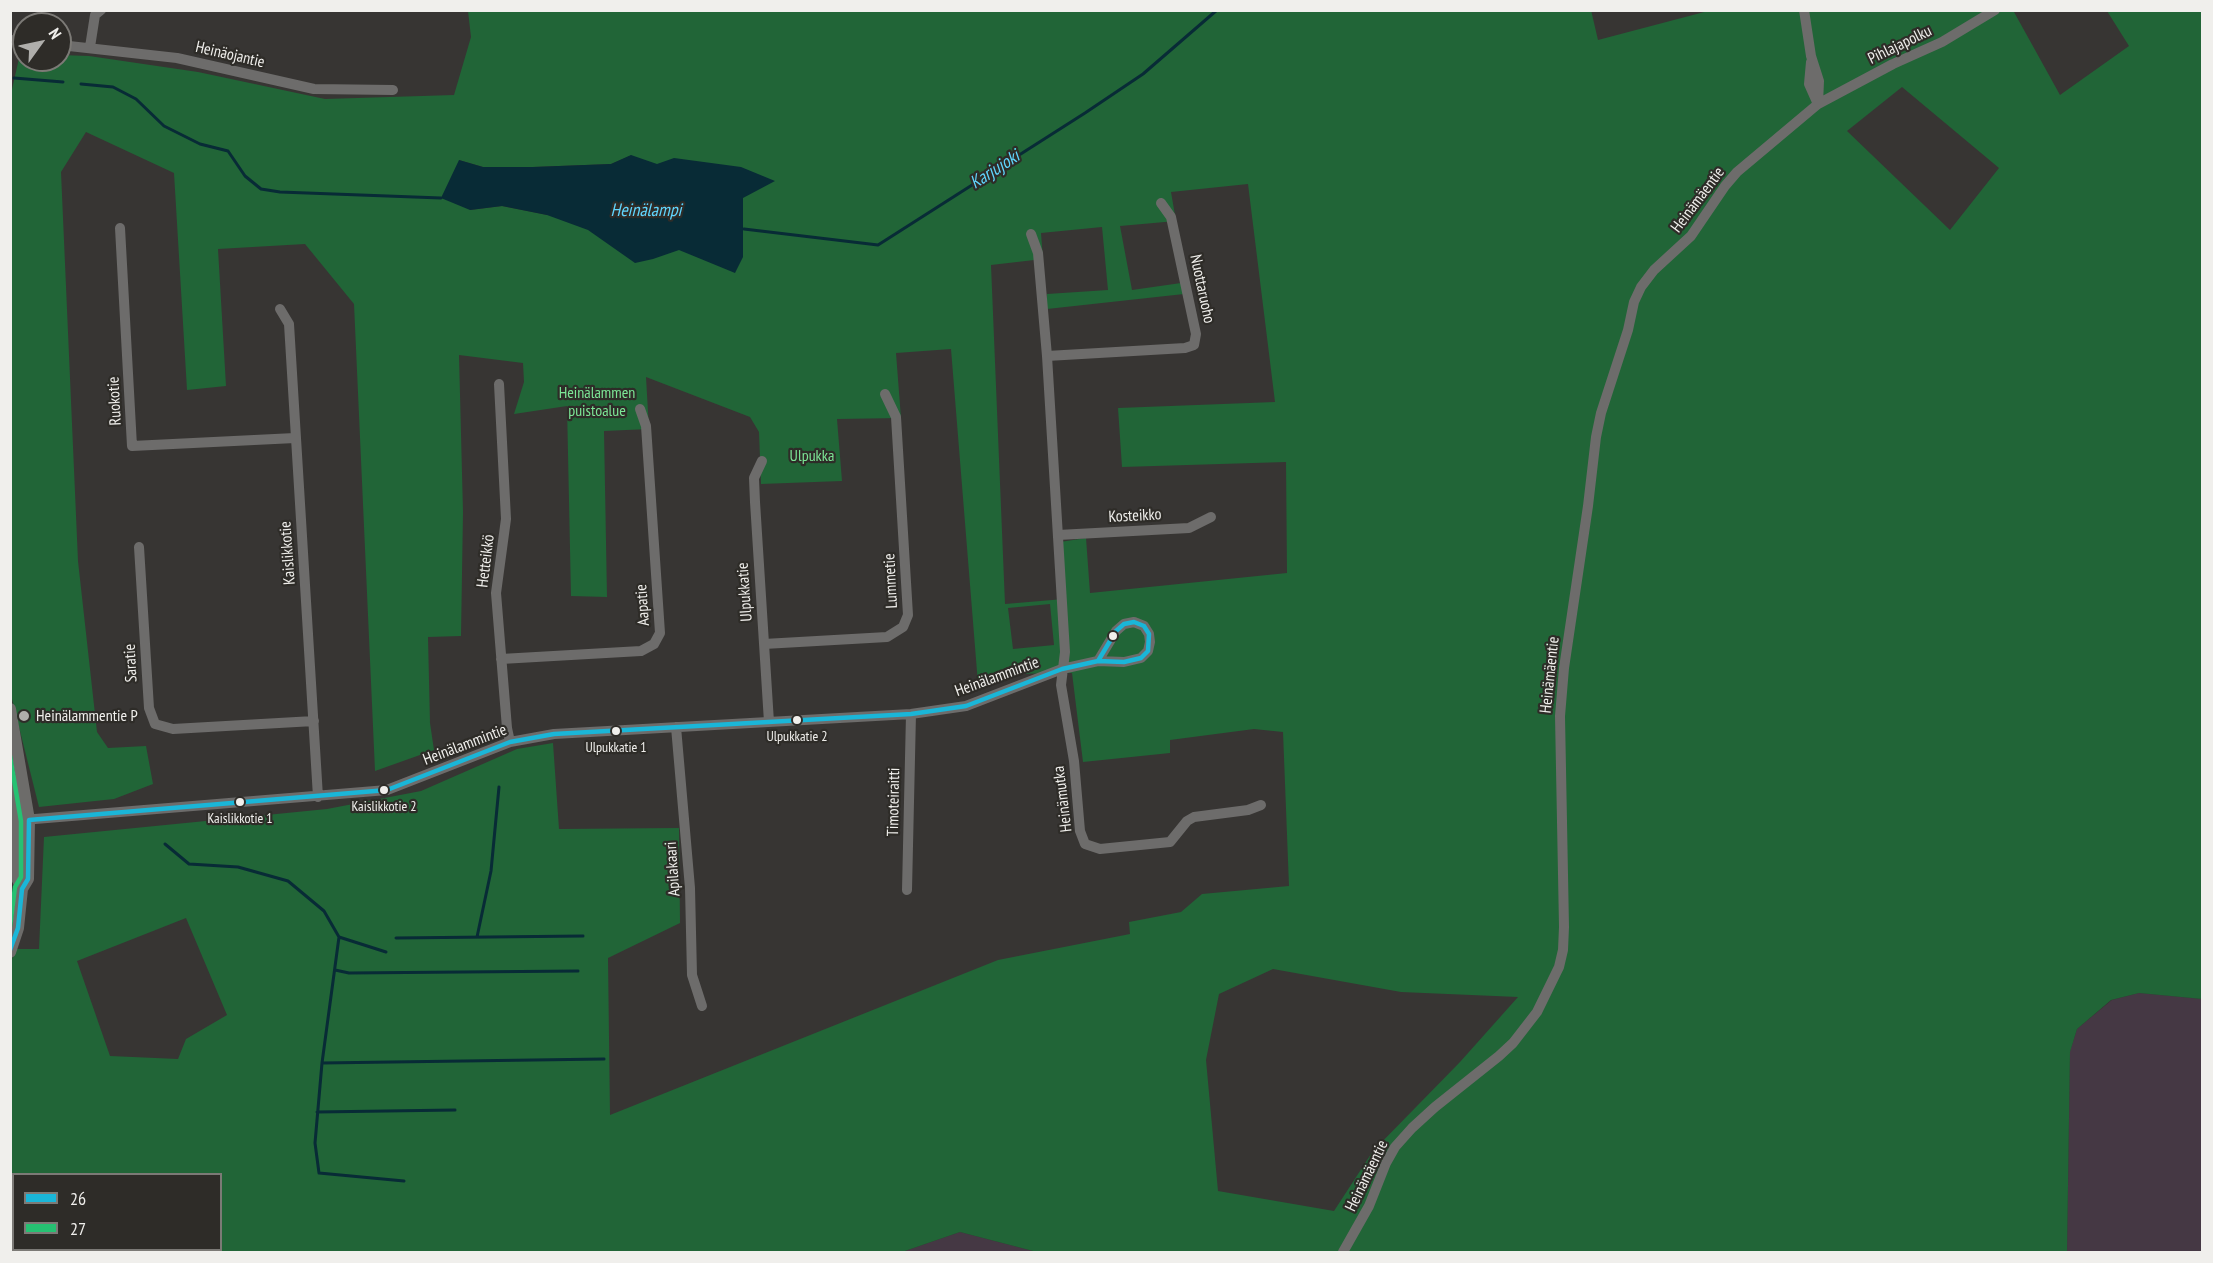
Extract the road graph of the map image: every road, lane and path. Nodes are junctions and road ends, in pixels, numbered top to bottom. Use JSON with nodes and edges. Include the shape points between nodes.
{"nodes":[{"id":1,"x":101,"y":10,"type":"edge"},
{"id":2,"x":1804,"y":10,"type":"edge"},
{"id":3,"x":1995,"y":10,"type":"edge"},
{"id":4,"x":72,"y":46,"type":"edge"},
{"id":5,"x":90,"y":47,"type":"junction"},
{"id":6,"x":393,"y":90,"type":"dead end"},
{"id":7,"x":1818,"y":104,"type":"junction"},
{"id":8,"x":1161,"y":203,"type":"dead end"},
{"id":9,"x":120,"y":228,"type":"dead end"},
{"id":10,"x":1031,"y":234,"type":"dead end"},
{"id":11,"x":280,"y":309,"type":"dead end"},
{"id":12,"x":1047,"y":356,"type":"junction"},
{"id":13,"x":500,"y":384,"type":"dead end"},
{"id":14,"x":885,"y":394,"type":"dead end"},
{"id":15,"x":640,"y":409,"type":"dead end"},
{"id":16,"x":295,"y":438,"type":"junction"},
{"id":17,"x":762,"y":461,"type":"dead end"},
{"id":18,"x":1211,"y":517,"type":"dead end"},
{"id":19,"x":1058,"y":535,"type":"junction"},
{"id":20,"x":139,"y":547,"type":"dead end"},
{"id":21,"x":764,"y":644,"type":"junction"},
{"id":22,"x":501,"y":658,"type":"junction"},
{"id":23,"x":1098,"y":661,"type":"junction"},
{"id":24,"x":1062,"y":669,"type":"junction"},
{"id":25,"x":10,"y":710,"type":"edge"},
{"id":26,"x":911,"y":714,"type":"junction"},
{"id":27,"x":314,"y":721,"type":"junction"},
{"id":28,"x":770,"y":722,"type":"junction"},
{"id":29,"x":676,"y":727,"type":"junction"},
{"id":30,"x":510,"y":742,"type":"junction"},
{"id":31,"x":10,"y":778,"type":"edge"},
{"id":32,"x":318,"y":797,"type":"junction"},
{"id":33,"x":1261,"y":805,"type":"dead end"},
{"id":34,"x":23,"y":820,"type":"junction"},
{"id":35,"x":907,"y":890,"type":"dead end"},
{"id":36,"x":10,"y":952,"type":"edge"},
{"id":37,"x":702,"y":1006,"type":"dead end"},
{"id":38,"x":1343,"y":1252,"type":"edge"}],
"edges":[{"from":1,"to":5,"type":"street","via":[[95,15]]},
{"from":2,"to":7,"type":"street","via":[[1819,81]]},
{"from":3,"to":7,"type":"street","name":"Pihlajapolku","via":[[1942,42]]},
{"from":4,"to":5,"type":"street","name":"Heinäojantie"},
{"from":5,"to":6,"type":"street","name":"Heinäojantie","via":[[177,58],[314,89]]},
{"from":7,"to":38,"type":"street","name":"Heinämäentie","via":[[1737,172],[1691,236],[1654,270],[1634,302],[1596,437],[1564,668],[1560,726],[1564,927],[1559,967],[1537,1012],[1513,1043],[1435,1107],[1395,1147]]},
{"from":8,"to":12,"type":"street","name":"Nuottaruoho","via":[[1171,217],[1196,334],[1194,345]]},
{"from":9,"to":16,"type":"street","name":"Ruokotie","via":[[132,446]]},
{"from":10,"to":12,"type":"street","via":[[1038,253]]},
{"from":11,"to":16,"type":"street","name":"Kaislikkotie","via":[[289,324]]},
{"from":12,"to":19,"type":"street"},
{"from":13,"to":22,"type":"street","name":"Hetteikkö","via":[[506,519],[496,593]]},
{"from":14,"to":21,"type":"street","name":"Lummetie","via":[[896,417],[908,615],[903,627],[887,637]]},
{"from":15,"to":22,"type":"street","name":"Aapatie","via":[[646,426],[660,633],[654,644],[641,651]]},
{"from":16,"to":27,"type":"street","name":"Kaislikkotie"},
{"from":17,"to":21,"type":"street","name":"Ulpukkatie","via":[[754,478],[754,494]]},
{"from":18,"to":19,"type":"street","name":"Kosteikko","via":[[1189,528]]},
{"from":19,"to":24,"type":"street","via":[[1065,652]]},
{"from":20,"to":27,"type":"street","name":"Saratie","via":[[148,708],[155,724],[173,729]]},
{"from":21,"to":28,"type":"street","name":"Ulpukkatie"},
{"from":22,"to":30,"type":"street","name":"Hetteikkö"},
{"from":23,"to":23,"type":"street","name":"Heinälammintie","via":[[1141,658],[1150,642],[1144,626],[1124,624]]},
{"from":23,"to":24,"type":"street","name":"Heinälammintie"},
{"from":24,"to":26,"type":"street","name":"Heinälammintie","via":[[966,706]]},
{"from":24,"to":33,"type":"street","name":"Heinämutka","via":[[1080,831],[1085,844],[1100,849],[1170,842],[1194,817]]},
{"from":25,"to":34,"type":"main road"},
{"from":26,"to":28,"type":"street","name":"Heinälammintie"},
{"from":26,"to":35,"type":"street","name":"Timoteiraitti"},
{"from":27,"to":32,"type":"street","name":"Kaislikkotie"},
{"from":28,"to":29,"type":"street","name":"Heinälammintie"},
{"from":29,"to":30,"type":"street","name":"Heinälammintie","via":[[554,734]]},
{"from":29,"to":37,"type":"street","name":"Apilakaari","via":[[690,888],[692,975]]},
{"from":30,"to":32,"type":"street","name":"Heinälammintie","via":[[387,790]]},
{"from":31,"to":34,"type":"main road"},
{"from":32,"to":34,"type":"street","name":"Heinälammintie"},
{"from":34,"to":36,"type":"main road","via":[[28,879],[22,889],[18,928]]}]}
